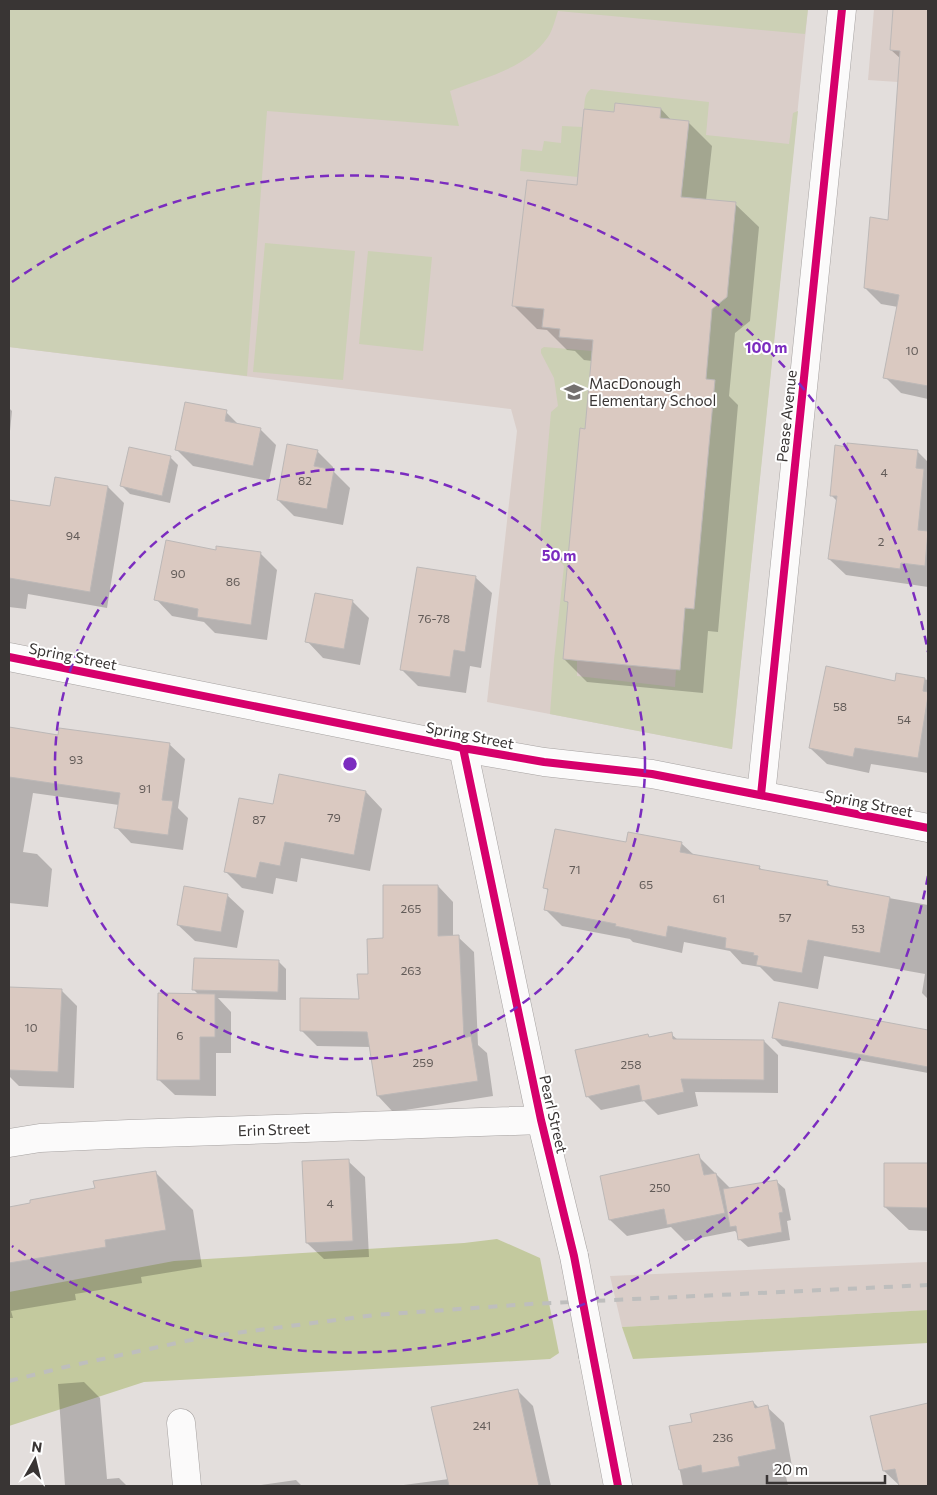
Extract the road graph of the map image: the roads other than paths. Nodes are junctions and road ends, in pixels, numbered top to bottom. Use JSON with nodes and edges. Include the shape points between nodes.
{"nodes":[{"id":1,"x":842,"y":9,"type":"edge"},
{"id":2,"x":9,"y":657,"type":"edge"},
{"id":3,"x":463,"y":748,"type":"junction"},
{"id":4,"x":761,"y":796,"type":"junction"},
{"id":5,"x":928,"y":828,"type":"edge"},
{"id":6,"x":540,"y":1120,"type":"junction"},
{"id":7,"x":9,"y":1143,"type":"edge"},
{"id":8,"x":181,"y":1423,"type":"dead end"},
{"id":9,"x":187,"y":1486,"type":"edge"},
{"id":10,"x":618,"y":1486,"type":"edge"}],
"edges":[{"from":1,"to":4,"type":"street","name":"Pease Avenue"},
{"from":2,"to":3,"type":"street","name":"Spring Street"},
{"from":3,"to":4,"type":"street","name":"Spring Street","via":[[544,762],[652,774]]},
{"from":3,"to":6,"type":"street","name":"Pearl Street"},
{"from":4,"to":5,"type":"street","name":"Spring Street"},
{"from":6,"to":7,"type":"street","name":"Erin Street","via":[[129,1134],[40,1138]]},
{"from":6,"to":10,"type":"street","name":"Pearl Street","bridge":true,"via":[[574,1256]]},
{"from":8,"to":9,"type":"street"}]}
